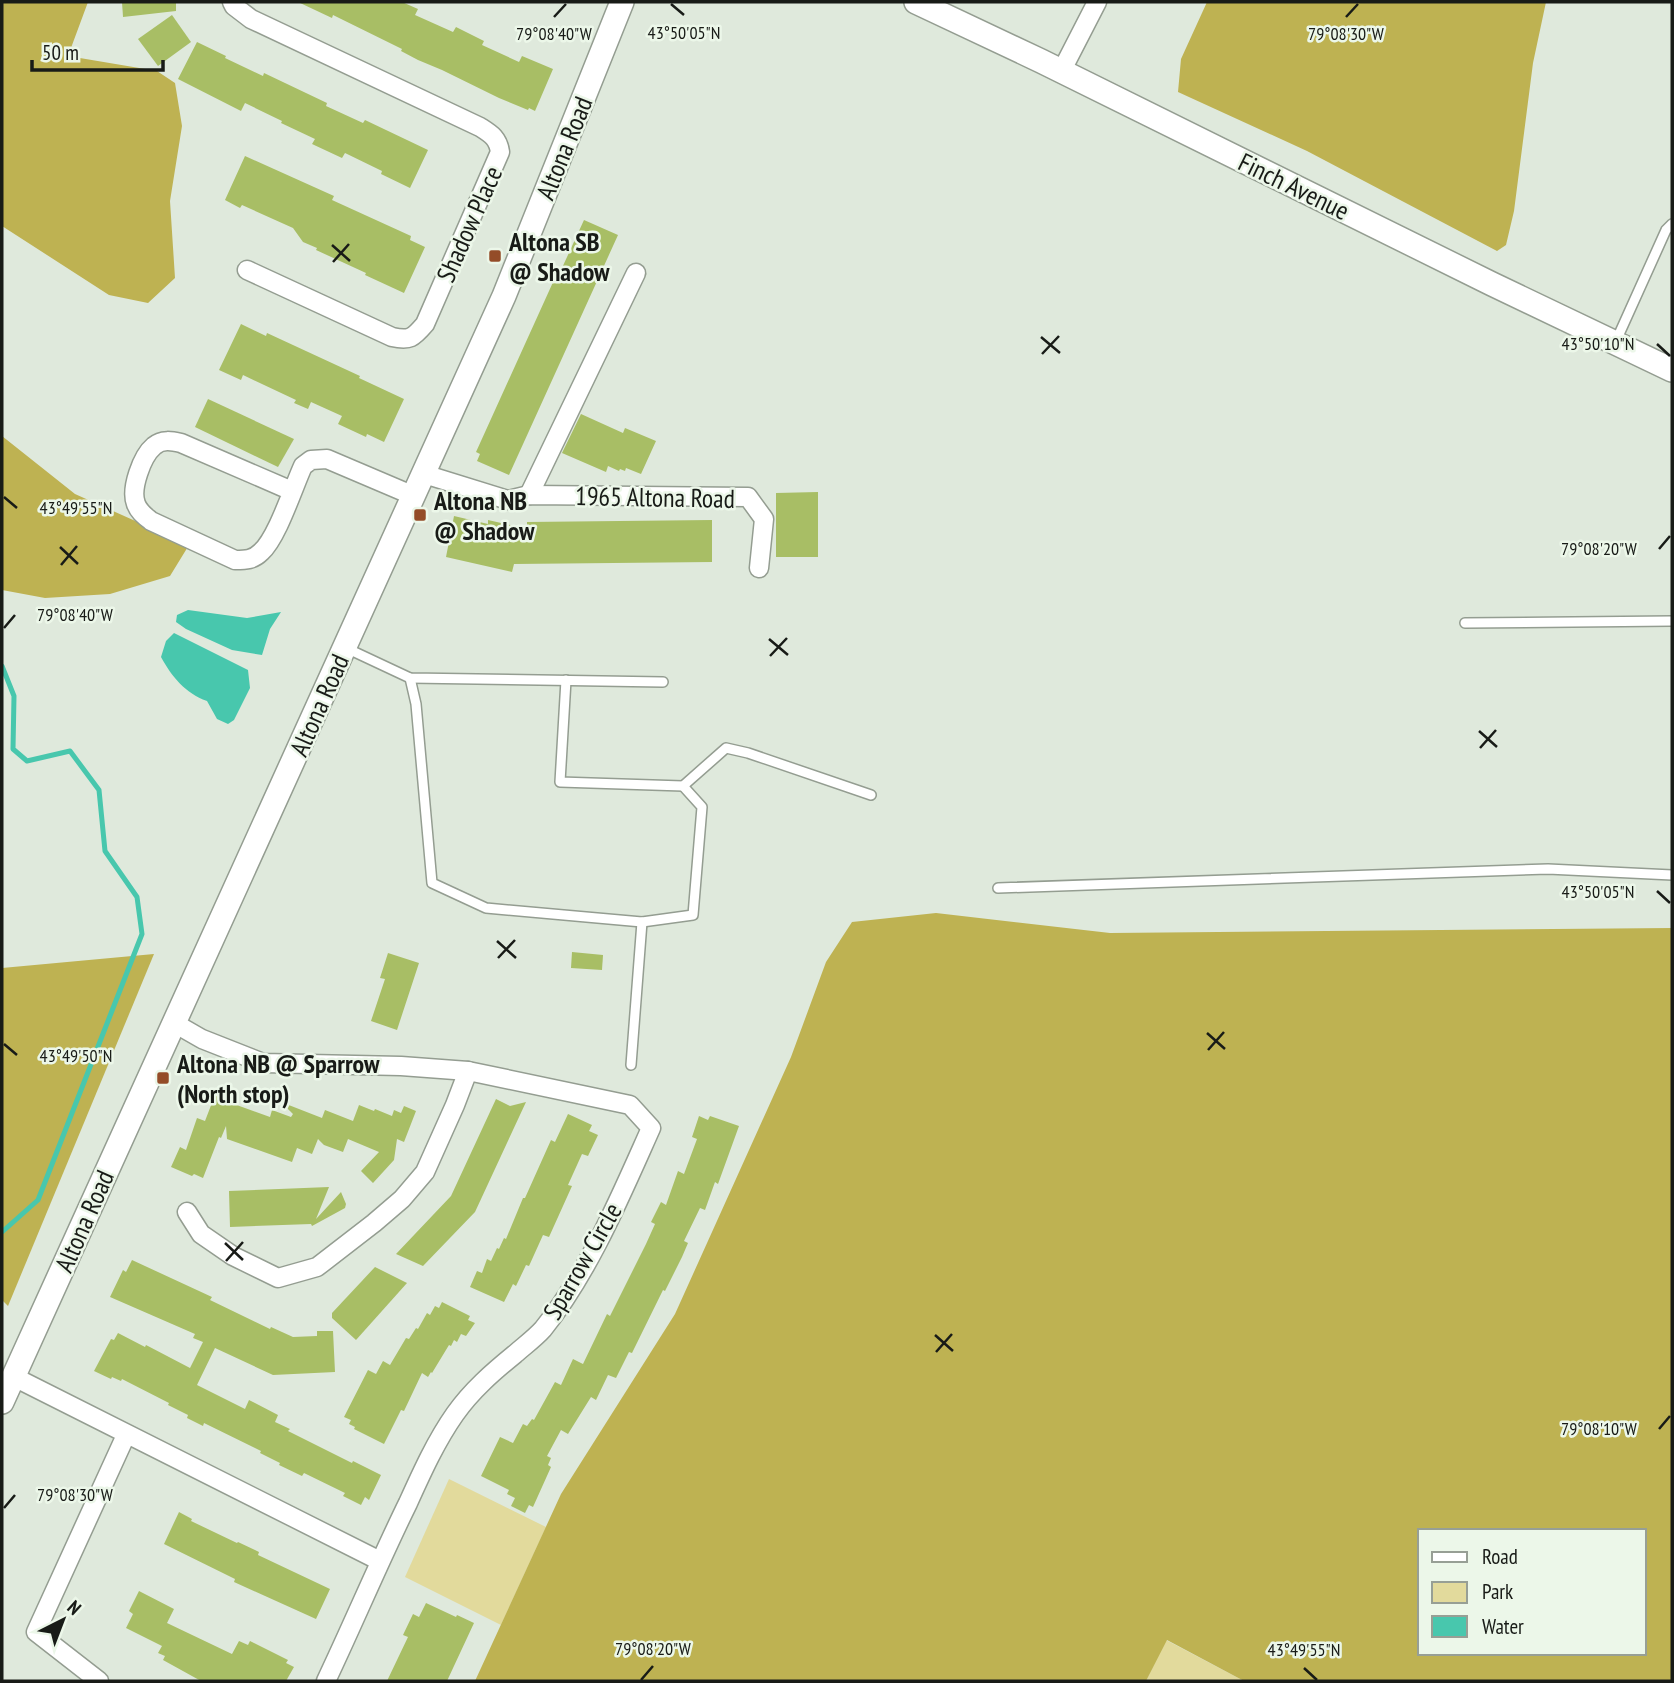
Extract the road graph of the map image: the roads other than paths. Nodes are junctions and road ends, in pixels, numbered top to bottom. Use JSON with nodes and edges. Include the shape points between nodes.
{"nodes":[{"id":1,"x":232,"y":2,"type":"edge"},
{"id":2,"x":622,"y":2,"type":"edge"},
{"id":3,"x":916,"y":2,"type":"edge"},
{"id":4,"x":1097,"y":2,"type":"edge"},
{"id":5,"x":1061,"y":72,"type":"junction"},
{"id":6,"x":1672,"y":224,"type":"edge"},
{"id":7,"x":247,"y":270,"type":"dead end"},
{"id":8,"x":636,"y":273,"type":"dead end"},
{"id":9,"x":1616,"y":343,"type":"junction"},
{"id":10,"x":1672,"y":370,"type":"edge"},
{"id":11,"x":424,"y":474,"type":"junction"},
{"id":12,"x":292,"y":491,"type":"junction"},
{"id":13,"x":529,"y":495,"type":"junction"},
{"id":14,"x":414,"y":496,"type":"junction"},
{"id":15,"x":759,"y":568,"type":"dead end"},
{"id":16,"x":1672,"y":621,"type":"edge"},
{"id":17,"x":1465,"y":623,"type":"dead end"},
{"id":18,"x":345,"y":647,"type":"junction"},
{"id":19,"x":410,"y":678,"type":"junction"},
{"id":20,"x":566,"y":680,"type":"junction"},
{"id":21,"x":663,"y":682,"type":"dead end"},
{"id":22,"x":683,"y":786,"type":"junction"},
{"id":23,"x":871,"y":795,"type":"dead end"},
{"id":24,"x":1672,"y":875,"type":"edge"},
{"id":25,"x":998,"y":888,"type":"dead end"},
{"id":26,"x":642,"y":922,"type":"junction"},
{"id":27,"x":174,"y":1023,"type":"junction"},
{"id":28,"x":631,"y":1065,"type":"dead end"},
{"id":29,"x":468,"y":1071,"type":"junction"},
{"id":30,"x":187,"y":1212,"type":"dead end"},
{"id":31,"x":14,"y":1377,"type":"junction"},
{"id":32,"x":2,"y":1402,"type":"edge"},
{"id":33,"x":126,"y":1435,"type":"junction"},
{"id":34,"x":380,"y":1561,"type":"junction"},
{"id":35,"x":99,"y":1681,"type":"edge"},
{"id":36,"x":326,"y":1681,"type":"edge"}],
"edges":[{"from":1,"to":7,"type":"street","name":"Shadow Place","via":[[251,19],[480,127],[495,136],[500,152],[425,324],[405,340]]},
{"from":2,"to":11,"type":"main road","name":"Altona Road","via":[[504,296]]},
{"from":3,"to":5,"type":"main road","name":"Finch Avenue"},
{"from":4,"to":5,"type":"street"},
{"from":5,"to":9,"type":"main road","name":"Finch Avenue"},
{"from":6,"to":9,"type":"lane"},
{"from":8,"to":13,"type":"street","name":"1965 Altona Road"},
{"from":9,"to":10,"type":"main road","name":"Finch Avenue"},
{"from":11,"to":13,"type":"street","name":"1965 Altona Road","via":[[508,500]]},
{"from":11,"to":14,"type":"main road","name":"Altona Road"},
{"from":12,"to":12,"type":"street","via":[[269,543],[248,560],[235,560],[151,521],[135,501],[135,482],[145,459],[155,445],[167,440]]},
{"from":12,"to":14,"type":"street","via":[[303,466],[311,460],[327,459]]},
{"from":13,"to":15,"type":"street","name":"1965 Altona Road","via":[[748,498],[764,519]]},
{"from":14,"to":18,"type":"main road","name":"Altona Road"},
{"from":16,"to":17,"type":"lane"},
{"from":18,"to":19,"type":"lane"},
{"from":18,"to":27,"type":"main road","name":"Altona Road"},
{"from":19,"to":20,"type":"lane"},
{"from":19,"to":26,"type":"lane","via":[[432,883],[486,908]]},
{"from":20,"to":21,"type":"lane"},
{"from":20,"to":22,"type":"lane","via":[[560,782]]},
{"from":22,"to":23,"type":"lane","via":[[726,748]]},
{"from":22,"to":26,"type":"lane","via":[[702,807],[693,915]]},
{"from":24,"to":25,"type":"lane","via":[[1548,869]]},
{"from":26,"to":28,"type":"lane"},
{"from":27,"to":29,"type":"street","name":"Sparrow Circle","via":[[263,1063]]},
{"from":27,"to":31,"type":"main road","name":"Altona Road"},
{"from":29,"to":30,"type":"street","via":[[425,1172],[402,1199],[317,1267],[278,1278],[201,1234]]},
{"from":29,"to":34,"type":"street","name":"Sparrow Circle","via":[[630,1105],[651,1128],[563,1302],[541,1332],[480,1383],[456,1413],[436,1443]]},
{"from":31,"to":32,"type":"main road","name":"Altona Road"},
{"from":31,"to":33,"type":"street"},
{"from":33,"to":34,"type":"street"},
{"from":33,"to":35,"type":"street","via":[[36,1632]]},
{"from":34,"to":36,"type":"street"}]}
